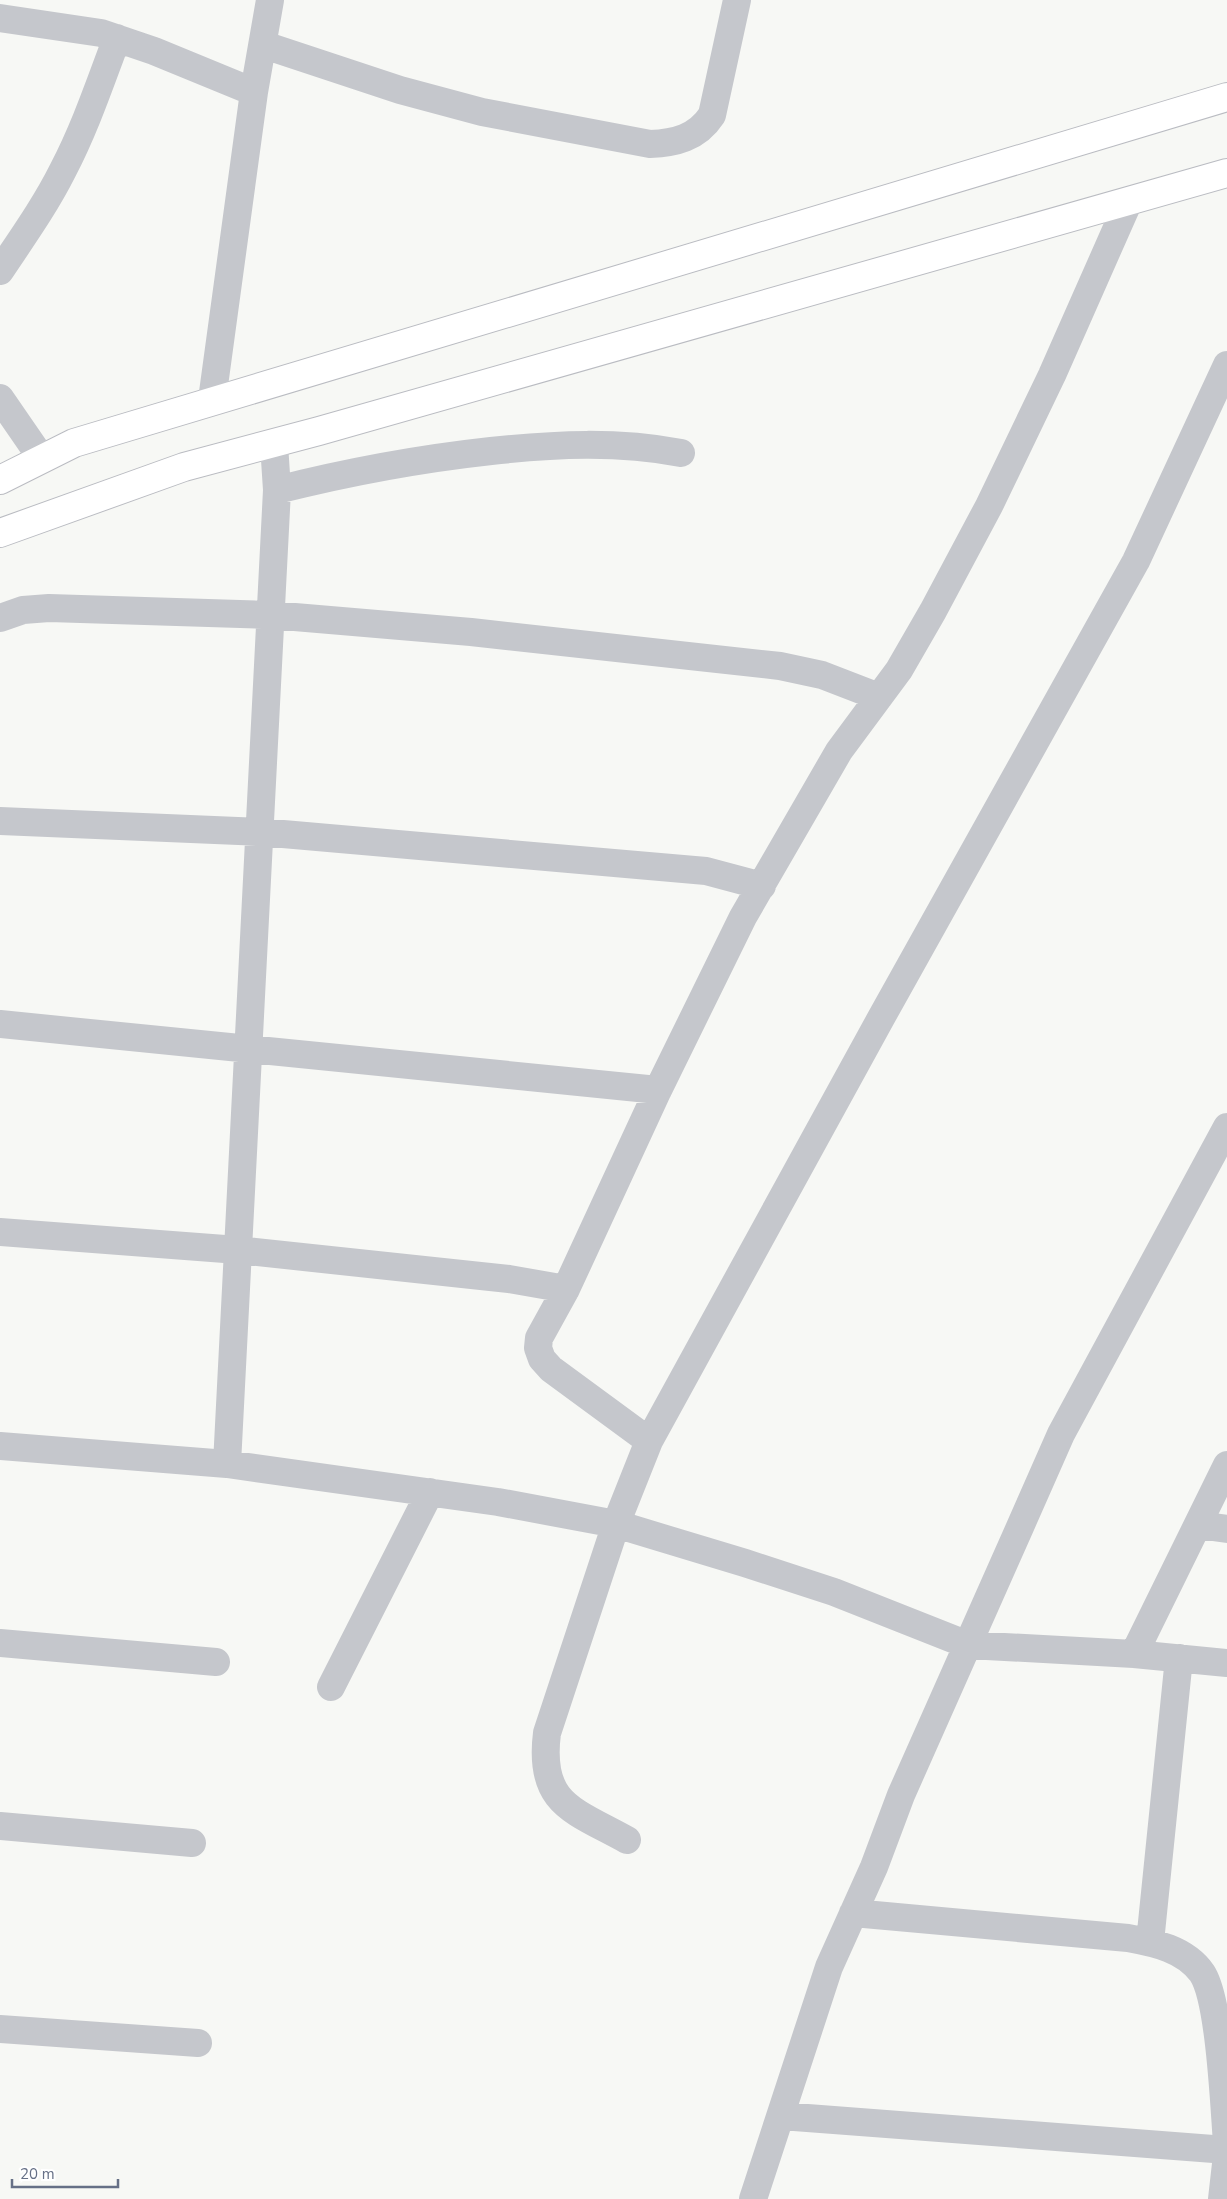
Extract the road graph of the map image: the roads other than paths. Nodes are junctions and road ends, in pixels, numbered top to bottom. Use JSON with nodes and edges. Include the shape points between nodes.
{"nodes":[{"id":1,"x":270,"y":0,"type":"edge"},
{"id":2,"x":737,"y":0,"type":"edge"},
{"id":3,"x":0,"y":18,"type":"edge"},
{"id":4,"x":117,"y":38,"type":"junction"},
{"id":5,"x":264,"y":45,"type":"junction"},
{"id":6,"x":254,"y":92,"type":"junction"},
{"id":7,"x":1227,"y":97,"type":"edge"},
{"id":8,"x":1227,"y":173,"type":"edge"},
{"id":9,"x":1128,"y":203,"type":"junction"},
{"id":10,"x":0,"y":271,"type":"edge"},
{"id":11,"x":1227,"y":365,"type":"edge"},
{"id":12,"x":0,"y":398,"type":"edge"},
{"id":13,"x":212,"y":400,"type":"junction"},
{"id":14,"x":274,"y":444,"type":"junction"},
{"id":15,"x":681,"y":453,"type":"dead end"},
{"id":16,"x":42,"y":459,"type":"junction"},
{"id":17,"x":0,"y":480,"type":"edge"},
{"id":18,"x":277,"y":490,"type":"junction"},
{"id":19,"x":0,"y":533,"type":"edge"},
{"id":20,"x":271,"y":615,"type":"junction"},
{"id":21,"x":0,"y":618,"type":"edge"},
{"id":22,"x":879,"y":697,"type":"junction"},
{"id":23,"x":0,"y":821,"type":"edge"},
{"id":24,"x":260,"y":832,"type":"junction"},
{"id":25,"x":762,"y":886,"type":"junction"},
{"id":26,"x":0,"y":1024,"type":"edge"},
{"id":27,"x":249,"y":1050,"type":"junction"},
{"id":28,"x":658,"y":1090,"type":"junction"},
{"id":29,"x":1227,"y":1127,"type":"edge"},
{"id":30,"x":0,"y":1232,"type":"edge"},
{"id":31,"x":238,"y":1250,"type":"junction"},
{"id":32,"x":566,"y":1289,"type":"junction"},
{"id":33,"x":649,"y":1441,"type":"junction"},
{"id":34,"x":0,"y":1446,"type":"edge"},
{"id":35,"x":227,"y":1464,"type":"junction"},
{"id":36,"x":1227,"y":1465,"type":"edge"},
{"id":37,"x":430,"y":1492,"type":"junction"},
{"id":38,"x":616,"y":1524,"type":"junction"},
{"id":39,"x":1198,"y":1525,"type":"junction"},
{"id":40,"x":1227,"y":1529,"type":"edge"},
{"id":41,"x":0,"y":1643,"type":"edge"},
{"id":42,"x":968,"y":1645,"type":"junction"},
{"id":43,"x":1134,"y":1654,"type":"junction"},
{"id":44,"x":1179,"y":1658,"type":"junction"},
{"id":45,"x":216,"y":1662,"type":"dead end"},
{"id":46,"x":1227,"y":1663,"type":"edge"},
{"id":47,"x":332,"y":1687,"type":"dead end"},
{"id":48,"x":0,"y":1826,"type":"edge"},
{"id":49,"x":627,"y":1840,"type":"dead end"},
{"id":50,"x":192,"y":1843,"type":"dead end"},
{"id":51,"x":853,"y":1912,"type":"junction"},
{"id":52,"x":1150,"y":1942,"type":"junction"},
{"id":53,"x":0,"y":2029,"type":"edge"},
{"id":54,"x":198,"y":2043,"type":"dead end"},
{"id":55,"x":781,"y":2116,"type":"junction"},
{"id":56,"x":1227,"y":2143,"type":"edge"},
{"id":57,"x":1227,"y":2150,"type":"edge"},
{"id":58,"x":1227,"y":2155,"type":"edge"},
{"id":59,"x":753,"y":2199,"type":"edge"},
{"id":60,"x":1222,"y":2199,"type":"edge"}],
"edges":[{"from":1,"to":5,"type":"street"},
{"from":2,"to":5,"type":"street","via":[[712,115],[706,125],[693,135],[673,143],[650,144],[482,112],[400,90]]},
{"from":3,"to":4,"type":"street"},
{"from":4,"to":6,"type":"street"},
{"from":4,"to":10,"type":"street","via":[[82,131],[63,171],[31,227]]},
{"from":5,"to":6,"type":"street"},
{"from":6,"to":13,"type":"street"},
{"from":7,"to":13,"type":"street"},
{"from":8,"to":9,"type":"street"},
{"from":9,"to":14,"type":"street"},
{"from":9,"to":22,"type":"street","via":[[1052,376],[989,506],[916,643]]},
{"from":11,"to":33,"type":"street","via":[[1136,561],[880,1018]]},
{"from":12,"to":16,"type":"street"},
{"from":13,"to":16,"type":"street","via":[[74,443]]},
{"from":14,"to":18,"type":"street"},
{"from":14,"to":19,"type":"street","via":[[184,467]]},
{"from":15,"to":18,"type":"street","via":[[611,444],[526,447],[347,472]]},
{"from":16,"to":17,"type":"street"},
{"from":18,"to":20,"type":"street"},
{"from":20,"to":21,"type":"street","via":[[50,608],[23,610]]},
{"from":20,"to":22,"type":"street","via":[[471,632],[780,666],[822,675]]},
{"from":20,"to":24,"type":"street"},
{"from":22,"to":25,"type":"street","via":[[839,752]]},
{"from":23,"to":24,"type":"street"},
{"from":24,"to":25,"type":"street","via":[[706,871]]},
{"from":24,"to":27,"type":"street"},
{"from":25,"to":28,"type":"street","via":[[743,917]]},
{"from":26,"to":27,"type":"street"},
{"from":27,"to":28,"type":"street"},
{"from":27,"to":31,"type":"street"},
{"from":28,"to":32,"type":"street"},
{"from":29,"to":42,"type":"street","via":[[1061,1434]]},
{"from":30,"to":31,"type":"street"},
{"from":31,"to":32,"type":"street","via":[[509,1279]]},
{"from":31,"to":35,"type":"street"},
{"from":32,"to":33,"type":"street","via":[[539,1338],[542,1359],[564,1380]]},
{"from":33,"to":38,"type":"street"},
{"from":34,"to":35,"type":"street"},
{"from":35,"to":37,"type":"street"},
{"from":36,"to":39,"type":"street"},
{"from":37,"to":38,"type":"street"},
{"from":37,"to":47,"type":"street"},
{"from":38,"to":42,"type":"street","via":[[834,1592]]},
{"from":38,"to":49,"type":"street","via":[[547,1733],[545,1765],[555,1794],[563,1805]]},
{"from":39,"to":40,"type":"street"},
{"from":39,"to":43,"type":"street"},
{"from":41,"to":45,"type":"street"},
{"from":42,"to":43,"type":"street"},
{"from":42,"to":51,"type":"street"},
{"from":43,"to":44,"type":"street"},
{"from":44,"to":46,"type":"street"},
{"from":44,"to":52,"type":"street"},
{"from":48,"to":50,"type":"street"},
{"from":51,"to":52,"type":"street"},
{"from":51,"to":55,"type":"street","via":[[829,1967]]},
{"from":52,"to":56,"type":"street","via":[[1185,1957],[1202,1973],[1208,1987],[1216,2024]]},
{"from":53,"to":54,"type":"street"},
{"from":55,"to":57,"type":"street"},
{"from":55,"to":59,"type":"street"},
{"from":58,"to":60,"type":"street"}]}
